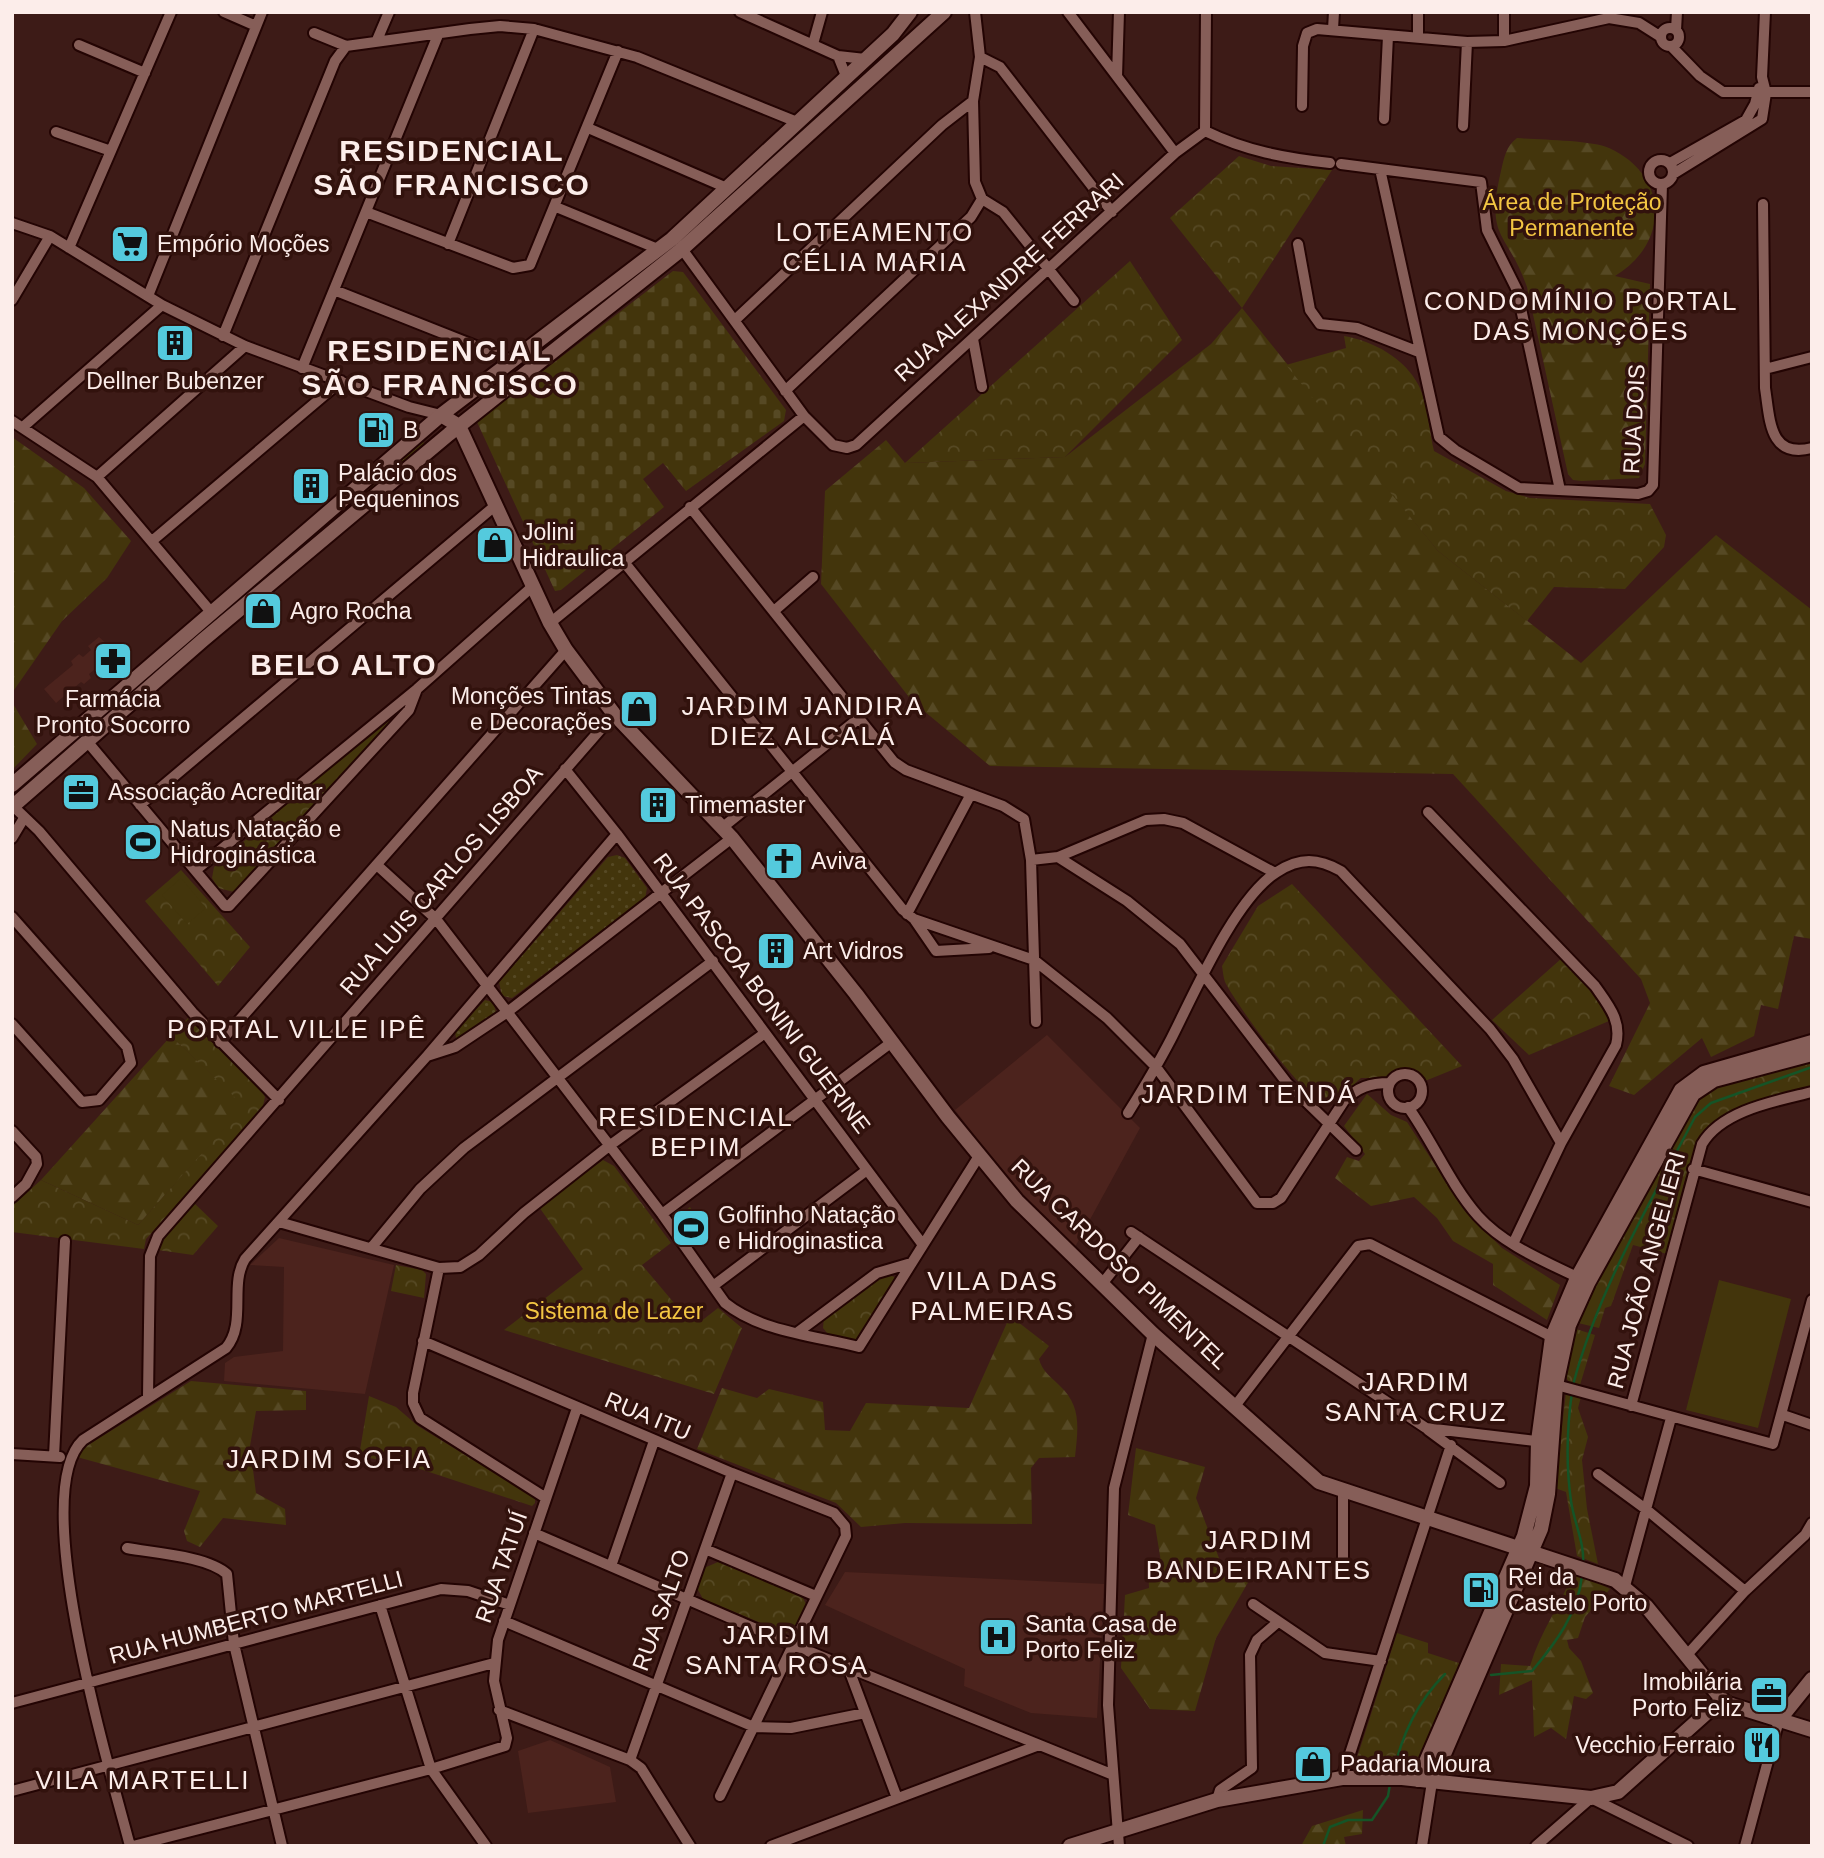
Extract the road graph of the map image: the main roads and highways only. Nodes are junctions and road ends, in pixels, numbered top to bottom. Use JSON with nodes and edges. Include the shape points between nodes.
{"nodes":[{"id":1,"x":910,"y":12,"type":"edge"},
{"id":2,"x":939,"y":13,"type":"edge"},
{"id":3,"x":437,"y":419,"type":"junction"},
{"id":4,"x":454,"y":430,"type":"junction"},
{"id":5,"x":142,"y":672,"type":"junction"},
{"id":6,"x":109,"y":720,"type":"junction"},
{"id":7,"x":12,"y":785,"type":"edge"},
{"id":8,"x":13,"y":806,"type":"edge"},
{"id":9,"x":1812,"y":1042,"type":"edge"},
{"id":10,"x":1812,"y":1054,"type":"edge"},
{"id":11,"x":1582,"y":1280,"type":"junction"},
{"id":12,"x":1556,"y":1385,"type":"junction"},
{"id":13,"x":1525,"y":1550,"type":"junction"},
{"id":14,"x":1492,"y":1627,"type":"junction"},
{"id":15,"x":1812,"y":1679,"type":"edge"},
{"id":16,"x":1725,"y":1703,"type":"junction"},
{"id":17,"x":1779,"y":1720,"type":"junction"},
{"id":18,"x":1812,"y":1730,"type":"edge"},
{"id":19,"x":1425,"y":1781,"type":"junction"},
{"id":20,"x":1070,"y":1846,"type":"edge"}],
"edges":[{"from":1,"to":3,"type":"main road","via":[[893,34],[658,249]]},
{"from":2,"to":4,"type":"main road","via":[[682,249]]},
{"from":3,"to":4,"type":"main road"},
{"from":3,"to":5,"type":"main road"},
{"from":4,"to":6,"type":"main road"},
{"from":4,"to":13,"type":"main road","name":"RUA CARDOSO PIMENTEL","via":[[479,468],[566,650],[614,714],[728,833],[1017,1201],[1153,1334],[1320,1482]]},
{"from":5,"to":6,"type":"main road","via":[[142,684],[111,712]]},
{"from":5,"to":7,"type":"main road"},
{"from":6,"to":8,"type":"main road"},
{"from":9,"to":11,"type":"main road","via":[[1704,1073],[1681,1090]]},
{"from":10,"to":11,"type":"main road","via":[[1714,1080],[1693,1094]]},
{"from":11,"to":12,"type":"main road"},
{"from":11,"to":12,"type":"main road","via":[[1552,1336]]},
{"from":12,"to":13,"type":"main road","via":[[1544,1442],[1547,1504]]},
{"from":13,"to":14,"type":"main road"},
{"from":13,"to":16,"type":"main road","name":"RUA CARDOSO PIMENTEL","via":[[1577,1565],[1625,1586],[1646,1605]]},
{"from":14,"to":19,"type":"main road","via":[[1457,1691]]},
{"from":14,"to":19,"type":"main road","via":[[1474,1685]]},
{"from":15,"to":17,"type":"main road"},
{"from":16,"to":17,"type":"main road"},
{"from":16,"to":19,"type":"main road","via":[[1713,1707],[1618,1792],[1591,1798]]},
{"from":17,"to":18,"type":"main road"},
{"from":19,"to":20,"type":"main road","via":[[1342,1778],[1217,1800]]}]}
